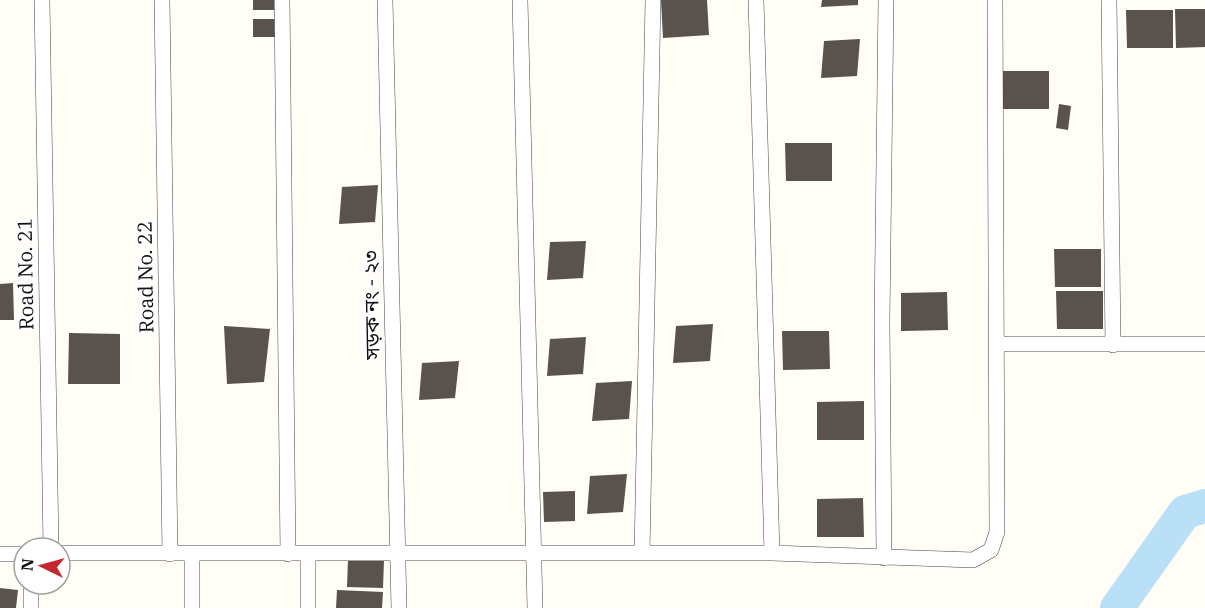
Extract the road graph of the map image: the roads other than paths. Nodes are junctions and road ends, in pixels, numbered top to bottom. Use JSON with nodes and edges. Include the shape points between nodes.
{"nodes":[{"id":1,"x":42,"y":0,"type":"edge"},
{"id":2,"x":162,"y":0,"type":"edge"},
{"id":3,"x":282,"y":0,"type":"edge"},
{"id":4,"x":384,"y":0,"type":"edge"},
{"id":5,"x":520,"y":0,"type":"edge"},
{"id":6,"x":653,"y":0,"type":"edge"},
{"id":7,"x":756,"y":0,"type":"edge"},
{"id":8,"x":886,"y":0,"type":"edge"},
{"id":9,"x":994,"y":0,"type":"edge"},
{"id":10,"x":1109,"y":0,"type":"edge"},
{"id":11,"x":998,"y":344,"type":"junction"},
{"id":12,"x":1205,"y":344,"type":"edge"},
{"id":13,"x":1113,"y":345,"type":"junction"},
{"id":14,"x":51,"y":536,"type":"edge"},
{"id":15,"x":642,"y":553,"type":"junction"},
{"id":16,"x":772,"y":553,"type":"junction"},
{"id":17,"x":72,"y":554,"type":"edge"},
{"id":18,"x":170,"y":554,"type":"junction"},
{"id":19,"x":192,"y":554,"type":"junction"},
{"id":20,"x":288,"y":554,"type":"junction"},
{"id":21,"x":308,"y":554,"type":"junction"},
{"id":22,"x":398,"y":554,"type":"junction"},
{"id":23,"x":533,"y":554,"type":"junction"},
{"id":24,"x":884,"y":558,"type":"junction"},
{"id":25,"x":192,"y":608,"type":"edge"},
{"id":26,"x":308,"y":608,"type":"edge"},
{"id":27,"x":399,"y":608,"type":"edge"},
{"id":28,"x":535,"y":608,"type":"edge"}],
"edges":[{"from":1,"to":14,"type":"street","name":"Road No. 21"},
{"from":2,"to":18,"type":"street","name":"Road No. 22"},
{"from":3,"to":20,"type":"street"},
{"from":4,"to":22,"type":"street","name":"সড়ক নং - ২৩"},
{"from":5,"to":23,"type":"street"},
{"from":6,"to":15,"type":"street"},
{"from":7,"to":16,"type":"street"},
{"from":8,"to":24,"type":"street"},
{"from":9,"to":11,"type":"street"},
{"from":10,"to":13,"type":"street"},
{"from":11,"to":13,"type":"street"},
{"from":11,"to":24,"type":"street","via":[[997,532],[991,550],[973,560]]},
{"from":12,"to":13,"type":"street"},
{"from":15,"to":16,"type":"street"},
{"from":15,"to":23,"type":"street"},
{"from":16,"to":24,"type":"street"},
{"from":17,"to":18,"type":"street"},
{"from":18,"to":19,"type":"street"},
{"from":19,"to":20,"type":"street"},
{"from":19,"to":25,"type":"street"},
{"from":20,"to":21,"type":"street"},
{"from":21,"to":22,"type":"street"},
{"from":21,"to":26,"type":"street"},
{"from":22,"to":23,"type":"street"},
{"from":22,"to":27,"type":"street","name":"সড়ক নং - ২৩"},
{"from":23,"to":28,"type":"street"}]}
